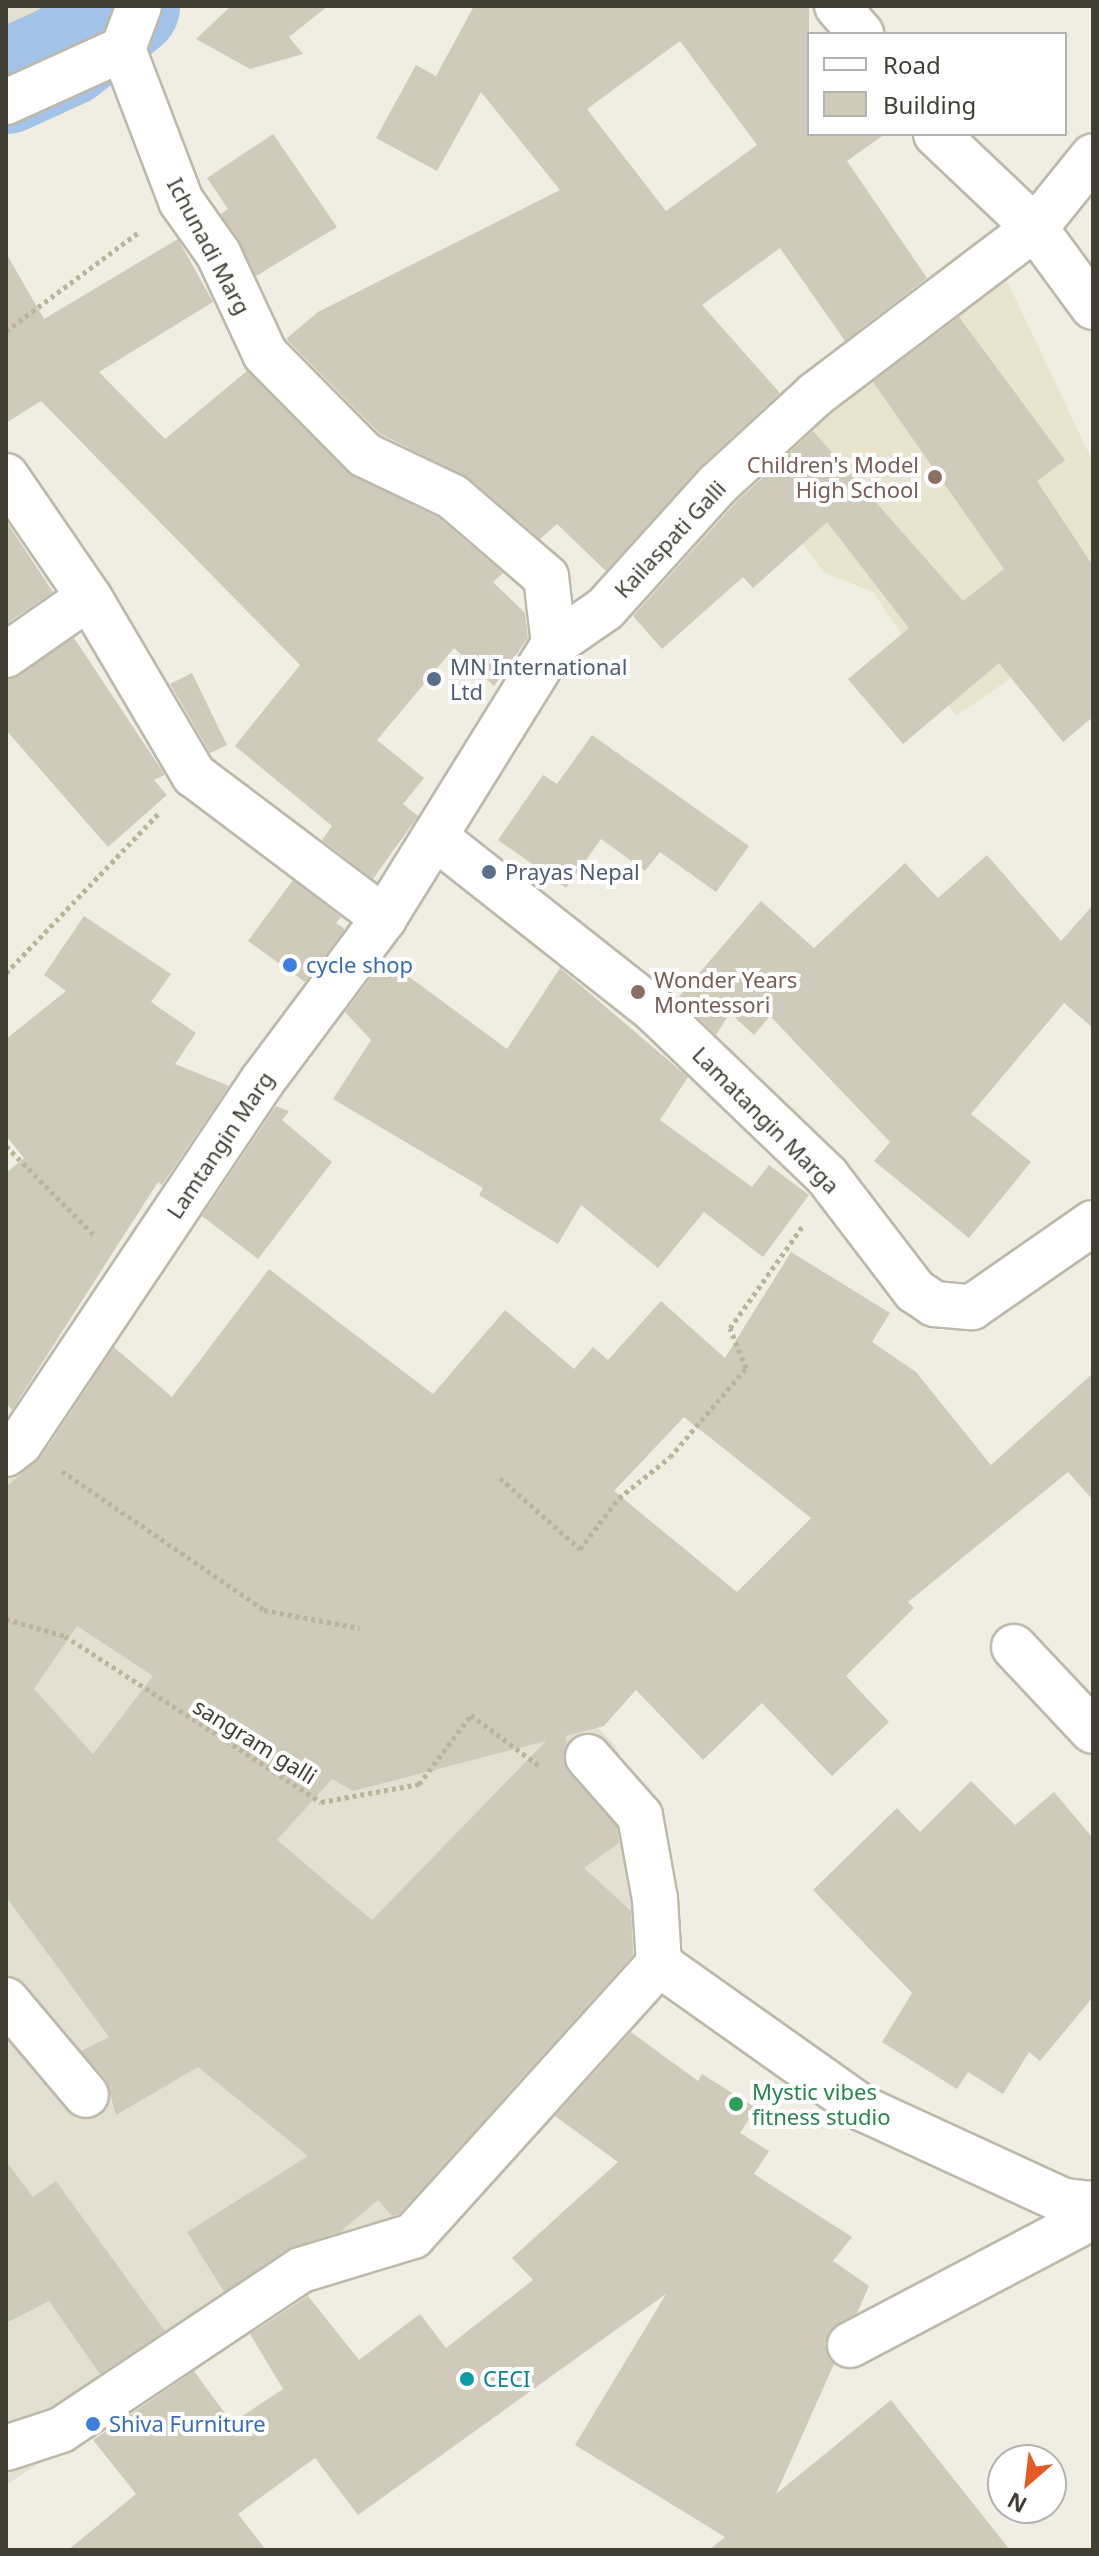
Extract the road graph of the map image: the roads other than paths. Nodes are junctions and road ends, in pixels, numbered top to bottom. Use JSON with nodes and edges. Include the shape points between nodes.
{"nodes":[{"id":1,"x":139,"y":6,"type":"edge"},
{"id":2,"x":837,"y":6,"type":"edge"},
{"id":3,"x":859,"y":32,"type":"edge"},
{"id":4,"x":123,"y":49,"type":"junction"},
{"id":5,"x":6,"y":102,"type":"edge"},
{"id":6,"x":938,"y":136,"type":"edge"},
{"id":7,"x":1093,"y":156,"type":"edge"},
{"id":8,"x":1035,"y":228,"type":"junction"},
{"id":9,"x":1093,"y":307,"type":"edge"},
{"id":10,"x":6,"y":476,"type":"edge"},
{"id":11,"x":89,"y":597,"type":"junction"},
{"id":12,"x":554,"y":644,"type":"junction"},
{"id":13,"x":6,"y":655,"type":"edge"},
{"id":14,"x":435,"y":837,"type":"junction"},
{"id":15,"x":384,"y":918,"type":"junction"},
{"id":16,"x":1093,"y":1223,"type":"edge"},
{"id":17,"x":13,"y":1449,"type":"edge"},
{"id":18,"x":1014,"y":1647,"type":"dead end"},
{"id":19,"x":1093,"y":1731,"type":"edge"},
{"id":20,"x":588,"y":1757,"type":"road end"},
{"id":21,"x":659,"y":1964,"type":"junction"},
{"id":22,"x":6,"y":2000,"type":"edge"},
{"id":23,"x":86,"y":2095,"type":"dead end"},
{"id":24,"x":1093,"y":2204,"type":"edge"},
{"id":25,"x":1093,"y":2217,"type":"edge"},
{"id":26,"x":850,"y":2345,"type":"dead end"},
{"id":27,"x":6,"y":2448,"type":"edge"}],
"edges":[{"from":1,"to":4,"type":"street"},
{"from":2,"to":3,"type":"street"},
{"from":4,"to":5,"type":"street"},
{"from":4,"to":12,"type":"street","name":"Ichunadi Marg","via":[[181,201],[218,253],[265,354],[365,455],[453,497],[546,577]]},
{"from":6,"to":8,"type":"street"},
{"from":7,"to":8,"type":"street","name":"Kailaspati Galli"},
{"from":8,"to":9,"type":"street"},
{"from":8,"to":12,"type":"street","name":"Kailaspati Galli","via":[[816,394],[718,484],[605,609]]},
{"from":10,"to":11,"type":"street"},
{"from":11,"to":13,"type":"street"},
{"from":11,"to":15,"type":"street","via":[[194,775]]},
{"from":12,"to":14,"type":"street","name":"Kailaspati Galli"},
{"from":14,"to":15,"type":"street","name":"Lamtangin Marg"},
{"from":14,"to":16,"type":"street","name":"Lamatangin Marga","via":[[654,1010],[827,1176],[915,1291],[934,1304],[972,1307]]},
{"from":15,"to":17,"type":"street","name":"Lamtangin Marg","via":[[263,1080]]},
{"from":18,"to":19,"type":"street"},
{"from":20,"to":21,"type":"street","via":[[640,1816],[655,1899]]},
{"from":21,"to":24,"type":"street","via":[[864,2109],[1064,2201]]},
{"from":21,"to":27,"type":"street","via":[[413,2236],[301,2270],[61,2430]]},
{"from":22,"to":23,"type":"street"},
{"from":25,"to":26,"type":"street"}]}
